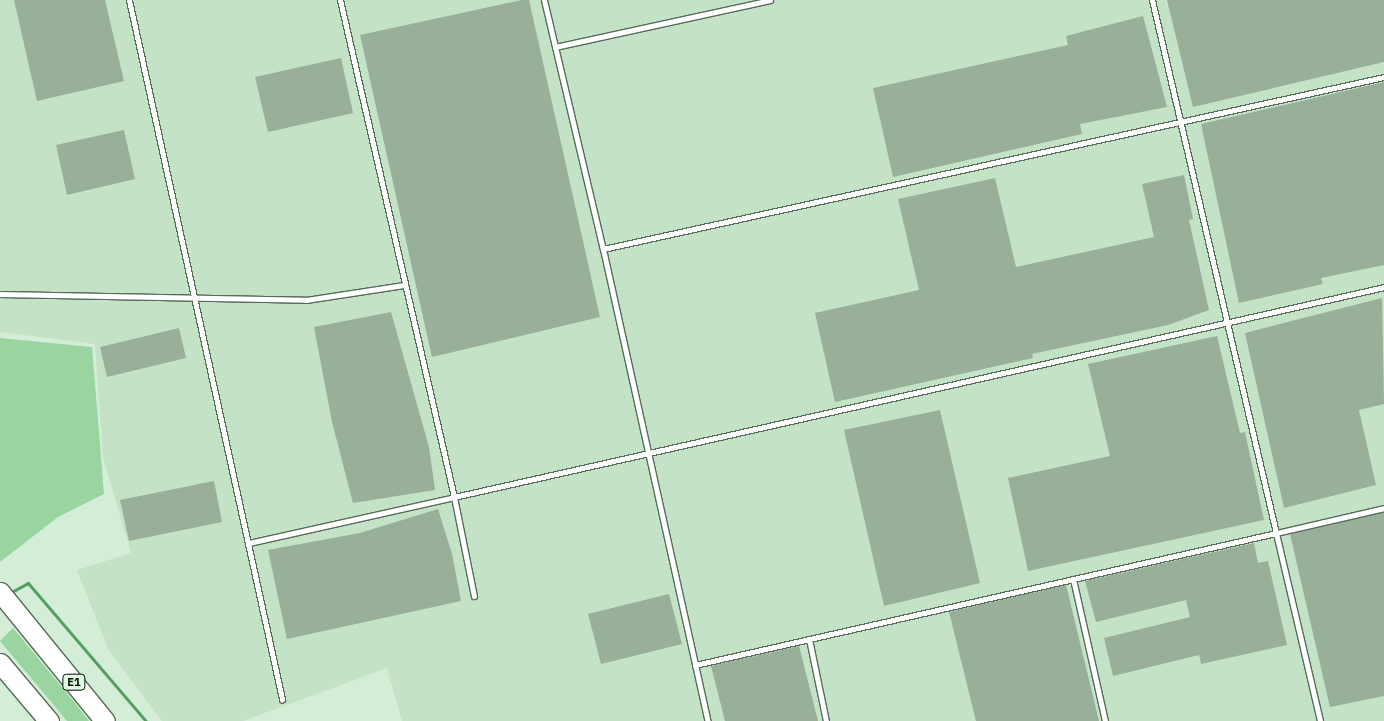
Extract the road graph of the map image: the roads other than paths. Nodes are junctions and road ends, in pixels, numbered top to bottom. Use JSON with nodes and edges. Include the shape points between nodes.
{"nodes":[{"id":1,"x":129,"y":0,"type":"edge"},
{"id":2,"x":340,"y":0,"type":"edge"},
{"id":3,"x":544,"y":0,"type":"edge"},
{"id":4,"x":770,"y":0,"type":"edge"},
{"id":5,"x":1152,"y":0,"type":"edge"},
{"id":6,"x":555,"y":47,"type":"junction"},
{"id":7,"x":1384,"y":77,"type":"edge"},
{"id":8,"x":1180,"y":122,"type":"junction"},
{"id":9,"x":603,"y":249,"type":"junction"},
{"id":10,"x":404,"y":285,"type":"junction"},
{"id":11,"x":1384,"y":287,"type":"edge"},
{"id":12,"x":0,"y":294,"type":"edge"},
{"id":13,"x":196,"y":298,"type":"junction"},
{"id":14,"x":1225,"y":321,"type":"junction"},
{"id":15,"x":646,"y":452,"type":"junction"},
{"id":16,"x":454,"y":497,"type":"junction"},
{"id":17,"x":1384,"y":508,"type":"edge"},
{"id":18,"x":1276,"y":533,"type":"junction"},
{"id":19,"x":249,"y":543,"type":"junction"},
{"id":20,"x":1074,"y":579,"type":"junction"},
{"id":21,"x":0,"y":592,"type":"edge"},
{"id":22,"x":474,"y":596,"type":"dead end"},
{"id":23,"x":809,"y":639,"type":"junction"},
{"id":24,"x":0,"y":663,"type":"edge"},
{"id":25,"x":696,"y":665,"type":"junction"},
{"id":26,"x":282,"y":699,"type":"dead end"},
{"id":27,"x":49,"y":721,"type":"edge"},
{"id":28,"x":105,"y":721,"type":"edge"},
{"id":29,"x":708,"y":721,"type":"edge"},
{"id":30,"x":826,"y":721,"type":"edge"},
{"id":31,"x":1105,"y":721,"type":"edge"},
{"id":32,"x":1320,"y":721,"type":"edge"}],
"edges":[{"from":1,"to":13,"type":"lane"},
{"from":2,"to":10,"type":"lane"},
{"from":3,"to":6,"type":"lane"},
{"from":4,"to":6,"type":"lane"},
{"from":5,"to":8,"type":"lane"},
{"from":6,"to":9,"type":"lane"},
{"from":7,"to":8,"type":"lane"},
{"from":8,"to":9,"type":"lane"},
{"from":8,"to":14,"type":"lane"},
{"from":9,"to":15,"type":"lane"},
{"from":10,"to":13,"type":"lane","via":[[306,300]]},
{"from":10,"to":16,"type":"lane"},
{"from":11,"to":14,"type":"lane"},
{"from":12,"to":13,"type":"lane"},
{"from":13,"to":19,"type":"lane"},
{"from":14,"to":15,"type":"lane"},
{"from":14,"to":18,"type":"lane"},
{"from":15,"to":16,"type":"lane"},
{"from":15,"to":25,"type":"lane"},
{"from":16,"to":19,"type":"lane"},
{"from":16,"to":22,"type":"lane"},
{"from":17,"to":18,"type":"lane"},
{"from":18,"to":20,"type":"lane"},
{"from":18,"to":32,"type":"lane"},
{"from":19,"to":26,"type":"lane"},
{"from":20,"to":23,"type":"lane"},
{"from":20,"to":31,"type":"lane"},
{"from":21,"to":28,"type":"highway","number":"E1"},
{"from":23,"to":25,"type":"lane"},
{"from":23,"to":30,"type":"lane"},
{"from":24,"to":27,"type":"highway"},
{"from":25,"to":29,"type":"lane"}]}
